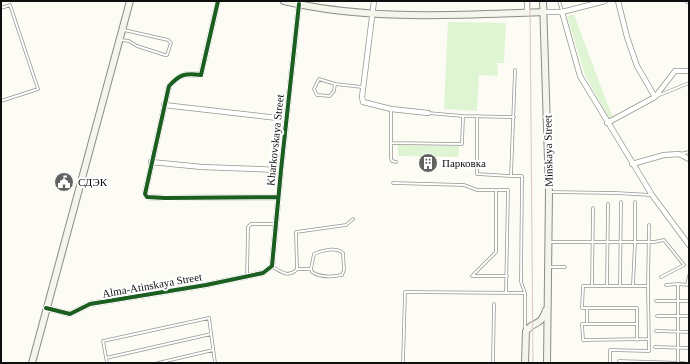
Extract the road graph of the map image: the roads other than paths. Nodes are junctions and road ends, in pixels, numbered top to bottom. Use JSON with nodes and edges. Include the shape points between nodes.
{"nodes":[{"id":1,"x":130,"y":1,"type":"edge"},
{"id":2,"x":218,"y":1,"type":"edge"},
{"id":3,"x":284,"y":1,"type":"edge"},
{"id":4,"x":374,"y":1,"type":"edge"},
{"id":5,"x":527,"y":1,"type":"edge"},
{"id":6,"x":543,"y":1,"type":"edge"},
{"id":7,"x":559,"y":1,"type":"edge"},
{"id":8,"x":605,"y":1,"type":"edge"},
{"id":9,"x":618,"y":1,"type":"edge"},
{"id":10,"x":299,"y":3,"type":"edge"},
{"id":11,"x":1,"y":8,"type":"edge"},
{"id":12,"x":544,"y":12,"type":"junction"},
{"id":13,"x":562,"y":12,"type":"junction"},
{"id":14,"x":527,"y":13,"type":"junction"},
{"id":15,"x":374,"y":14,"type":"junction"},
{"id":16,"x":122,"y":30,"type":"junction"},
{"id":17,"x":119,"y":39,"type":"junction"},
{"id":18,"x":515,"y":70,"type":"dead end"},
{"id":19,"x":689,"y":71,"type":"edge"},
{"id":20,"x":689,"y":83,"type":"edge"},
{"id":21,"x":335,"y":84,"type":"junction"},
{"id":22,"x":363,"y":87,"type":"junction"},
{"id":23,"x":655,"y":97,"type":"junction"},
{"id":24,"x":1,"y":101,"type":"edge"},
{"id":25,"x":164,"y":105,"type":"junction"},
{"id":26,"x":391,"y":109,"type":"junction"},
{"id":27,"x":428,"y":113,"type":"joint"},
{"id":28,"x":463,"y":116,"type":"junction"},
{"id":29,"x":477,"y":116,"type":"junction"},
{"id":30,"x":514,"y":117,"type":"junction"},
{"id":31,"x":286,"y":119,"type":"junction"},
{"id":32,"x":607,"y":123,"type":"junction"},
{"id":33,"x":391,"y":142,"type":"junction"},
{"id":34,"x":689,"y":152,"type":"edge"},
{"id":35,"x":679,"y":154,"type":"junction"},
{"id":36,"x":689,"y":159,"type":"edge"},
{"id":37,"x":151,"y":162,"type":"junction"},
{"id":38,"x":396,"y":162,"type":"dead end"},
{"id":39,"x":632,"y":164,"type":"junction"},
{"id":40,"x":281,"y":170,"type":"junction"},
{"id":41,"x":511,"y":176,"type":"junction"},
{"id":42,"x":393,"y":183,"type":"dead end"},
{"id":43,"x":496,"y":190,"type":"junction"},
{"id":44,"x":549,"y":192,"type":"junction"},
{"id":45,"x":652,"y":195,"type":"junction"},
{"id":46,"x":278,"y":197,"type":"junction"},
{"id":47,"x":621,"y":202,"type":"dead end"},
{"id":48,"x":635,"y":202,"type":"dead end"},
{"id":49,"x":608,"y":204,"type":"dead end"},
{"id":50,"x":594,"y":208,"type":"dead end"},
{"id":51,"x":353,"y":219,"type":"dead end"},
{"id":52,"x":276,"y":224,"type":"junction"},
{"id":53,"x":649,"y":225,"type":"dead end"},
{"id":54,"x":548,"y":242,"type":"junction"},
{"id":55,"x":608,"y":242,"type":"junction"},
{"id":56,"x":621,"y":242,"type":"junction"},
{"id":57,"x":635,"y":242,"type":"junction"},
{"id":58,"x":649,"y":242,"type":"junction"},
{"id":59,"x":593,"y":243,"type":"junction"},
{"id":60,"x":689,"y":244,"type":"edge"},
{"id":61,"x":272,"y":266,"type":"junction"},
{"id":62,"x":548,"y":267,"type":"junction"},
{"id":63,"x":565,"y":267,"type":"dead end"},
{"id":64,"x":297,"y":269,"type":"junction"},
{"id":65,"x":311,"y":269,"type":"junction"},
{"id":66,"x":247,"y":276,"type":"junction"},
{"id":67,"x":506,"y":276,"type":"junction"},
{"id":68,"x":689,"y":276,"type":"edge"},
{"id":69,"x":661,"y":277,"type":"dead end"},
{"id":70,"x":678,"y":284,"type":"junction"},
{"id":71,"x":633,"y":285,"type":"junction"},
{"id":72,"x":666,"y":285,"type":"dead end"},
{"id":73,"x":688,"y":285,"type":"edge"},
{"id":74,"x":592,"y":286,"type":"junction"},
{"id":75,"x":607,"y":286,"type":"junction"},
{"id":76,"x":620,"y":286,"type":"junction"},
{"id":77,"x":648,"y":286,"type":"junction"},
{"id":78,"x":506,"y":292,"type":"junction"},
{"id":79,"x":525,"y":293,"type":"junction"},
{"id":80,"x":548,"y":300,"type":"junction"},
{"id":81,"x":656,"y":301,"type":"dead end"},
{"id":82,"x":678,"y":301,"type":"junction"},
{"id":83,"x":689,"y":301,"type":"edge"},
{"id":84,"x":494,"y":304,"type":"dead end"},
{"id":85,"x":46,"y":308,"type":"junction"},
{"id":86,"x":587,"y":308,"type":"junction"},
{"id":87,"x":678,"y":315,"type":"junction"},
{"id":88,"x":657,"y":316,"type":"dead end"},
{"id":89,"x":689,"y":316,"type":"edge"},
{"id":90,"x":536,"y":324,"type":"junction"},
{"id":91,"x":587,"y":324,"type":"junction"},
{"id":92,"x":637,"y":324,"type":"junction"},
{"id":93,"x":656,"y":332,"type":"dead end"},
{"id":94,"x":678,"y":332,"type":"junction"},
{"id":95,"x":689,"y":332,"type":"edge"},
{"id":96,"x":525,"y":333,"type":"junction"},
{"id":97,"x":211,"y":334,"type":"junction"},
{"id":98,"x":649,"y":339,"type":"junction"},
{"id":99,"x":637,"y":340,"type":"junction"},
{"id":100,"x":547,"y":346,"type":"junction"},
{"id":101,"x":655,"y":347,"type":"dead end"},
{"id":102,"x":678,"y":347,"type":"junction"},
{"id":103,"x":689,"y":348,"type":"edge"},
{"id":104,"x":213,"y":350,"type":"junction"},
{"id":105,"x":106,"y":358,"type":"junction"},
{"id":106,"x":619,"y":361,"type":"dead end"},
{"id":107,"x":32,"y":363,"type":"edge"},
{"id":108,"x":107,"y":363,"type":"edge"},
{"id":109,"x":158,"y":363,"type":"edge"},
{"id":110,"x":214,"y":363,"type":"edge"},
{"id":111,"x":403,"y":363,"type":"edge"},
{"id":112,"x":493,"y":363,"type":"edge"},
{"id":113,"x":525,"y":363,"type":"edge"},
{"id":114,"x":547,"y":363,"type":"edge"},
{"id":115,"x":610,"y":363,"type":"edge"},
{"id":116,"x":678,"y":363,"type":"edge"},
{"id":117,"x":684,"y":363,"type":"edge"}],
"edges":[{"from":1,"to":16,"type":"main road"},
{"from":2,"to":25,"type":"street","via":[[201,75],[177,77],[169,86]]},
{"from":3,"to":10,"type":"main road"},
{"from":4,"to":15,"type":"street"},
{"from":5,"to":14,"type":"street"},
{"from":6,"to":12,"type":"main road","name":"Minskaya Street"},
{"from":7,"to":13,"type":"lane"},
{"from":8,"to":13,"type":"street"},
{"from":9,"to":23,"type":"street","via":[[637,66]]},
{"from":10,"to":15,"type":"main road"},
{"from":10,"to":31,"type":"street","name":"Kharkovskaya Street"},
{"from":11,"to":24,"type":"lane","via":[[10,5],[38,89]]},
{"from":12,"to":13,"type":"street"},
{"from":12,"to":14,"type":"main road"},
{"from":12,"to":44,"type":"main road","name":"Minskaya Street"},
{"from":13,"to":32,"type":"street","via":[[580,76]]},
{"from":14,"to":15,"type":"main road","via":[[453,16]]},
{"from":15,"to":22,"type":"street"},
{"from":16,"to":17,"type":"main road"},
{"from":16,"to":17,"type":"lane","via":[[168,40],[171,43],[168,53],[165,55]]},
{"from":17,"to":85,"type":"main road"},
{"from":18,"to":30,"type":"lane"},
{"from":19,"to":23,"type":"street","via":[[675,71]]},
{"from":20,"to":23,"type":"lane"},
{"from":21,"to":21,"type":"lane","via":[[319,79],[314,89],[317,95],[330,96]]},
{"from":21,"to":22,"type":"lane"},
{"from":22,"to":26,"type":"street","via":[[363,102]]},
{"from":23,"to":32,"type":"street"},
{"from":25,"to":31,"type":"street"},
{"from":25,"to":37,"type":"street"},
{"from":26,"to":27,"type":"street"},
{"from":26,"to":33,"type":"lane"},
{"from":27,"to":28,"type":"lane"},
{"from":28,"to":29,"type":"lane"},
{"from":28,"to":33,"type":"lane","via":[[462,144]]},
{"from":29,"to":30,"type":"lane"},
{"from":29,"to":41,"type":"lane","via":[[477,174]]},
{"from":30,"to":41,"type":"lane"},
{"from":31,"to":40,"type":"street","name":"Kharkovskaya Street"},
{"from":32,"to":39,"type":"street"},
{"from":33,"to":38,"type":"lane","via":[[391,158]]},
{"from":34,"to":35,"type":"lane"},
{"from":35,"to":36,"type":"street"},
{"from":35,"to":39,"type":"street","via":[[664,155]]},
{"from":37,"to":40,"type":"street"},
{"from":37,"to":46,"type":"street","via":[[146,196]]},
{"from":39,"to":45,"type":"street"},
{"from":40,"to":46,"type":"street","name":"Kharkovskaya Street"},
{"from":41,"to":79,"type":"lane","via":[[522,176],[521,282]]},
{"from":42,"to":43,"type":"lane","via":[[464,185],[477,190]]},
{"from":43,"to":67,"type":"lane","via":[[508,190]]},
{"from":43,"to":67,"type":"lane","via":[[496,252],[472,276]]},
{"from":44,"to":45,"type":"lane"},
{"from":44,"to":54,"type":"main road","name":"Minskaya Street"},
{"from":45,"to":60,"type":"street"},
{"from":46,"to":52,"type":"street","name":"Kharkovskaya Street"},
{"from":47,"to":56,"type":"lane"},
{"from":48,"to":57,"type":"lane"},
{"from":49,"to":55,"type":"lane"},
{"from":50,"to":59,"type":"lane"},
{"from":51,"to":64,"type":"lane","via":[[346,225],[296,232]]},
{"from":52,"to":61,"type":"street","name":"Kharkovskaya Street"},
{"from":52,"to":66,"type":"lane","via":[[251,224],[248,227]]},
{"from":53,"to":58,"type":"lane"},
{"from":54,"to":59,"type":"lane"},
{"from":54,"to":62,"type":"main road","name":"Minskaya Street"},
{"from":55,"to":56,"type":"lane"},
{"from":55,"to":59,"type":"lane"},
{"from":55,"to":75,"type":"lane"},
{"from":56,"to":57,"type":"lane"},
{"from":56,"to":76,"type":"lane"},
{"from":57,"to":58,"type":"lane"},
{"from":57,"to":71,"type":"lane"},
{"from":58,"to":69,"type":"lane","via":[[664,240],[684,265]]},
{"from":58,"to":77,"type":"lane"},
{"from":59,"to":74,"type":"lane"},
{"from":61,"to":64,"type":"lane","via":[[288,274]]},
{"from":61,"to":66,"type":"street","name":"Alma-Atinskaya Street","via":[[263,273]]},
{"from":62,"to":63,"type":"lane"},
{"from":62,"to":80,"type":"main road","name":"Minskaya Street"},
{"from":64,"to":65,"type":"lane"},
{"from":65,"to":65,"type":"lane","via":[[314,254],[334,250],[343,253],[342,275],[317,276]]},
{"from":66,"to":85,"type":"street","name":"Alma-Atinskaya Street","via":[[90,304],[70,314]]},
{"from":67,"to":78,"type":"lane"},
{"from":68,"to":73,"type":"lane"},
{"from":70,"to":72,"type":"lane"},
{"from":70,"to":73,"type":"lane"},
{"from":70,"to":82,"type":"lane"},
{"from":71,"to":76,"type":"lane"},
{"from":71,"to":77,"type":"lane"},
{"from":74,"to":75,"type":"lane"},
{"from":74,"to":86,"type":"lane","via":[[583,286],[582,308]]},
{"from":75,"to":76,"type":"lane"},
{"from":77,"to":98,"type":"lane"},
{"from":78,"to":79,"type":"lane"},
{"from":78,"to":111,"type":"lane","via":[[405,292]]},
{"from":79,"to":96,"type":"lane"},
{"from":80,"to":90,"type":"main road","via":[[542,319]]},
{"from":80,"to":100,"type":"main road","name":"Minskaya Street"},
{"from":81,"to":82,"type":"lane"},
{"from":82,"to":83,"type":"lane"},
{"from":82,"to":87,"type":"lane"},
{"from":84,"to":112,"type":"lane"},
{"from":85,"to":107,"type":"main road"},
{"from":86,"to":91,"type":"lane"},
{"from":86,"to":92,"type":"lane","via":[[637,308]]},
{"from":87,"to":88,"type":"lane"},
{"from":87,"to":89,"type":"lane"},
{"from":87,"to":94,"type":"lane"},
{"from":90,"to":96,"type":"main road"},
{"from":90,"to":100,"type":"main road","via":[[545,332]]},
{"from":91,"to":92,"type":"lane"},
{"from":91,"to":99,"type":"lane","via":[[582,324],[582,340]]},
{"from":92,"to":99,"type":"lane"},
{"from":93,"to":94,"type":"lane"},
{"from":94,"to":95,"type":"lane"},
{"from":94,"to":102,"type":"lane"},
{"from":96,"to":113,"type":"main road"},
{"from":97,"to":104,"type":"lane"},
{"from":97,"to":105,"type":"lane"},
{"from":97,"to":105,"type":"lane","via":[[208,318],[103,341]]},
{"from":98,"to":99,"type":"lane"},
{"from":98,"to":115,"type":"lane","via":[[649,351],[610,350]]},
{"from":100,"to":114,"type":"main road","name":"Minskaya Street"},
{"from":101,"to":102,"type":"lane"},
{"from":102,"to":103,"type":"lane"},
{"from":102,"to":116,"type":"lane"},
{"from":104,"to":109,"type":"lane"},
{"from":104,"to":110,"type":"lane"},
{"from":105,"to":108,"type":"lane"},
{"from":106,"to":116,"type":"lane"},
{"from":116,"to":117,"type":"lane"}]}
